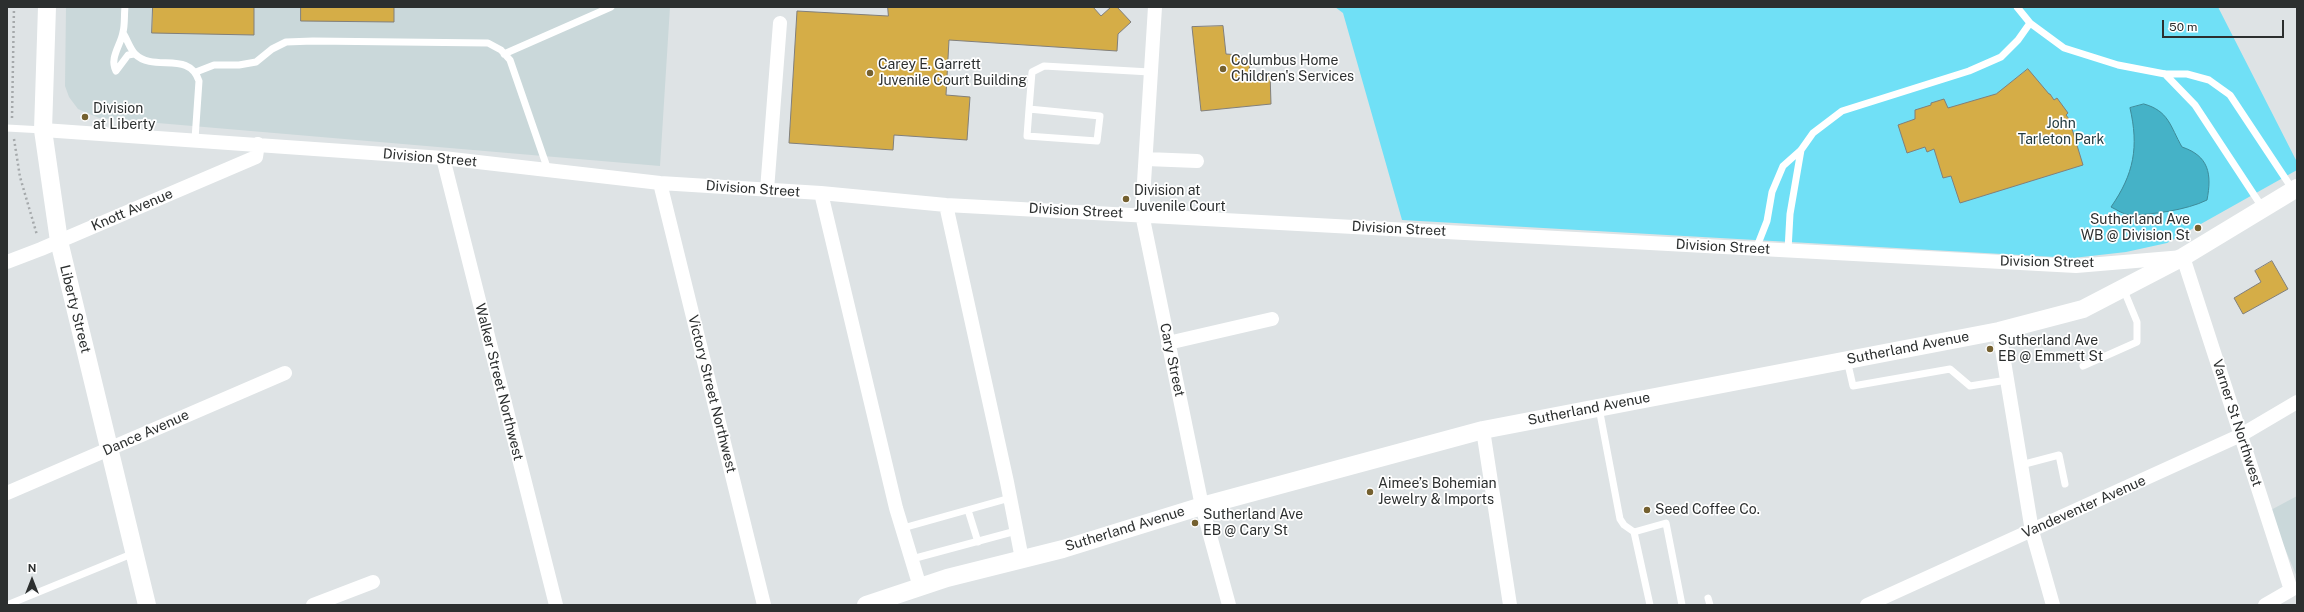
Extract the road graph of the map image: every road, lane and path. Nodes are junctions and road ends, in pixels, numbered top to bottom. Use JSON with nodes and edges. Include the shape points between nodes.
{"nodes":[{"id":1,"x":47,"y":7,"type":"edge"},
{"id":2,"x":124,"y":7,"type":"edge"},
{"id":3,"x":611,"y":7,"type":"edge"},
{"id":4,"x":1155,"y":7,"type":"edge"},
{"id":5,"x":2017,"y":7,"type":"edge"},
{"id":6,"x":780,"y":23,"type":"dead end"},
{"id":7,"x":2030,"y":23,"type":"junction"},
{"id":8,"x":124,"y":32,"type":"junction"},
{"id":9,"x":134,"y":54,"type":"junction"},
{"id":10,"x":504,"y":54,"type":"junction"},
{"id":11,"x":196,"y":72,"type":"junction"},
{"id":12,"x":1150,"y":72,"type":"junction"},
{"id":13,"x":2166,"y":74,"type":"junction"},
{"id":14,"x":1029,"y":109,"type":"junction"},
{"id":15,"x":7,"y":128,"type":"edge"},
{"id":16,"x":43,"y":130,"type":"junction"},
{"id":17,"x":196,"y":139,"type":"junction"},
{"id":18,"x":257,"y":150,"type":"junction"},
{"id":19,"x":1801,"y":150,"type":"junction"},
{"id":20,"x":443,"y":158,"type":"junction"},
{"id":21,"x":1146,"y":159,"type":"junction"},
{"id":22,"x":1197,"y":161,"type":"dead end"},
{"id":23,"x":548,"y":170,"type":"junction"},
{"id":24,"x":660,"y":183,"type":"junction"},
{"id":25,"x":2295,"y":189,"type":"edge"},
{"id":26,"x":767,"y":190,"type":"junction"},
{"id":27,"x":821,"y":193,"type":"junction"},
{"id":28,"x":946,"y":205,"type":"junction"},
{"id":29,"x":2262,"y":207,"type":"junction"},
{"id":30,"x":1142,"y":214,"type":"junction"},
{"id":31,"x":59,"y":241,"type":"junction"},
{"id":32,"x":1756,"y":249,"type":"junction"},
{"id":33,"x":1788,"y":250,"type":"junction"},
{"id":34,"x":2183,"y":257,"type":"junction"},
{"id":35,"x":7,"y":262,"type":"edge"},
{"id":36,"x":2123,"y":288,"type":"junction"},
{"id":37,"x":1272,"y":319,"type":"dead end"},
{"id":38,"x":1999,"y":331,"type":"junction"},
{"id":39,"x":1168,"y":344,"type":"junction"},
{"id":40,"x":1847,"y":360,"type":"junction"},
{"id":41,"x":2082,"y":366,"type":"dead end"},
{"id":42,"x":285,"y":373,"type":"dead end"},
{"id":43,"x":2007,"y":380,"type":"junction"},
{"id":44,"x":2297,"y":402,"type":"edge"},
{"id":45,"x":1599,"y":408,"type":"junction"},
{"id":46,"x":1483,"y":430,"type":"junction"},
{"id":47,"x":2241,"y":435,"type":"junction"},
{"id":48,"x":109,"y":450,"type":"junction"},
{"id":49,"x":2021,"y":465,"type":"junction"},
{"id":50,"x":2065,"y":484,"type":"dead end"},
{"id":51,"x":7,"y":493,"type":"edge"},
{"id":52,"x":1010,"y":498,"type":"junction"},
{"id":53,"x":1202,"y":506,"type":"junction"},
{"id":54,"x":968,"y":510,"type":"junction"},
{"id":55,"x":902,"y":528,"type":"junction"},
{"id":56,"x":1016,"y":531,"type":"junction"},
{"id":57,"x":2032,"y":531,"type":"junction"},
{"id":58,"x":1634,"y":532,"type":"junction"},
{"id":59,"x":978,"y":542,"type":"junction"},
{"id":60,"x":134,"y":553,"type":"junction"},
{"id":61,"x":912,"y":559,"type":"junction"},
{"id":62,"x":1022,"y":559,"type":"junction"},
{"id":63,"x":373,"y":582,"type":"dead end"},
{"id":64,"x":920,"y":587,"type":"junction"},
{"id":65,"x":7,"y":605,"type":"edge"},
{"id":66,"x":147,"y":605,"type":"edge"},
{"id":67,"x":313,"y":605,"type":"edge"},
{"id":68,"x":556,"y":605,"type":"edge"},
{"id":69,"x":764,"y":605,"type":"edge"},
{"id":70,"x":866,"y":605,"type":"edge"},
{"id":71,"x":1229,"y":605,"type":"edge"},
{"id":72,"x":1510,"y":605,"type":"edge"},
{"id":73,"x":1650,"y":605,"type":"edge"},
{"id":74,"x":1682,"y":605,"type":"edge"},
{"id":75,"x":1867,"y":605,"type":"edge"},
{"id":76,"x":2053,"y":605,"type":"edge"},
{"id":77,"x":2265,"y":605,"type":"edge"}],
"edges":[{"from":1,"to":16,"type":"street","name":"Liberty Street"},
{"from":2,"to":8,"type":"lane"},
{"from":3,"to":10,"type":"lane"},
{"from":4,"to":12,"type":"street","name":"Cary Street"},
{"from":5,"to":7,"type":"lane"},
{"from":6,"to":26,"type":"street"},
{"from":7,"to":13,"type":"lane","via":[[2064,48],[2118,65]]},
{"from":7,"to":19,"type":"lane","via":[[2018,40],[2001,56],[1969,71],[1842,111],[1813,134]]},
{"from":8,"to":9,"type":"lane"},
{"from":8,"to":9,"type":"lane","via":[[117,46],[113,65],[116,71],[128,55]]},
{"from":9,"to":11,"type":"lane","via":[[141,59],[188,65]]},
{"from":10,"to":11,"type":"lane","via":[[488,43],[286,42],[256,62],[214,65]]},
{"from":10,"to":23,"type":"lane","via":[[510,60]]},
{"from":11,"to":17,"type":"lane"},
{"from":12,"to":14,"type":"lane","via":[[1044,66],[1032,72]]},
{"from":12,"to":21,"type":"street","name":"Cary Street"},
{"from":13,"to":25,"type":"lane","via":[[2187,74],[2209,80],[2230,95]]},
{"from":13,"to":29,"type":"lane","via":[[2195,105]]},
{"from":14,"to":14,"type":"lane","via":[[1027,136],[1097,141],[1100,116]]},
{"from":15,"to":16,"type":"lane"},
{"from":16,"to":17,"type":"street","name":"Division Street"},
{"from":16,"to":31,"type":"street","name":"Liberty Street"},
{"from":17,"to":18,"type":"street","name":"Division Street"},
{"from":18,"to":20,"type":"street","name":"Division Street"},
{"from":18,"to":31,"type":"street","name":"Knott Avenue"},
{"from":19,"to":32,"type":"lane","via":[[1783,166],[1772,192],[1767,221]]},
{"from":19,"to":33,"type":"lane","via":[[1790,207]]},
{"from":20,"to":23,"type":"street","name":"Division Street"},
{"from":20,"to":68,"type":"street","name":"Walker Street Northwest"},
{"from":21,"to":22,"type":"street"},
{"from":21,"to":30,"type":"street","name":"Cary Street"},
{"from":23,"to":24,"type":"street","name":"Division Street"},
{"from":24,"to":26,"type":"street","name":"Division Street"},
{"from":24,"to":69,"type":"street","name":"Victory Street Northwest"},
{"from":25,"to":29,"type":"street","name":"Sutherland Avenue"},
{"from":26,"to":27,"type":"street","name":"Division Street"},
{"from":27,"to":28,"type":"street","name":"Division Street"},
{"from":27,"to":55,"type":"street"},
{"from":28,"to":30,"type":"street","name":"Division Street"},
{"from":28,"to":52,"type":"street"},
{"from":29,"to":34,"type":"street","name":"Sutherland Avenue"},
{"from":30,"to":32,"type":"street","name":"Division Street"},
{"from":30,"to":39,"type":"street","name":"Cary Street"},
{"from":31,"to":35,"type":"street","name":"Knott Avenue"},
{"from":31,"to":48,"type":"street","name":"Liberty Street"},
{"from":32,"to":33,"type":"street","name":"Division Street"},
{"from":33,"to":34,"type":"street","name":"Division Street","via":[[2076,266]]},
{"from":34,"to":36,"type":"street","name":"Sutherland Avenue"},
{"from":34,"to":47,"type":"street","name":"Varner St Northwest"},
{"from":36,"to":38,"type":"street","name":"Sutherland Avenue","via":[[2083,309]]},
{"from":36,"to":41,"type":"lane","via":[[2136,322],[2137,342]]},
{"from":37,"to":39,"type":"street"},
{"from":38,"to":40,"type":"street","name":"Sutherland Avenue"},
{"from":38,"to":43,"type":"street"},
{"from":39,"to":53,"type":"street","name":"Cary Street"},
{"from":40,"to":43,"type":"lane","via":[[1853,386],[1950,369],[1970,386]]},
{"from":40,"to":45,"type":"street","name":"Sutherland Avenue"},
{"from":42,"to":48,"type":"street","name":"Dance Avenue"},
{"from":43,"to":49,"type":"street"},
{"from":44,"to":47,"type":"street","name":"Vandeventer Avenue"},
{"from":45,"to":46,"type":"street","name":"Sutherland Avenue"},
{"from":45,"to":58,"type":"lane","via":[[1620,519]]},
{"from":46,"to":53,"type":"street","name":"Sutherland Avenue"},
{"from":46,"to":72,"type":"street"},
{"from":47,"to":57,"type":"street","name":"Vandeventer Avenue"},
{"from":47,"to":77,"type":"street","name":"Varner St Northwest","via":[[2291,590]]},
{"from":48,"to":51,"type":"street","name":"Dance Avenue"},
{"from":48,"to":60,"type":"street","name":"Liberty Street"},
{"from":49,"to":50,"type":"lane","via":[[2059,455]]},
{"from":49,"to":57,"type":"street"},
{"from":52,"to":54,"type":"lane"},
{"from":52,"to":56,"type":"street"},
{"from":53,"to":62,"type":"street","name":"Sutherland Avenue"},
{"from":53,"to":71,"type":"street","name":"Cary Street"},
{"from":54,"to":55,"type":"lane"},
{"from":54,"to":59,"type":"lane"},
{"from":55,"to":61,"type":"street"},
{"from":56,"to":59,"type":"lane"},
{"from":56,"to":62,"type":"street"},
{"from":57,"to":75,"type":"street","name":"Vandeventer Avenue"},
{"from":57,"to":76,"type":"street"},
{"from":58,"to":73,"type":"lane"},
{"from":58,"to":74,"type":"lane","via":[[1666,524]]},
{"from":59,"to":61,"type":"lane"},
{"from":60,"to":65,"type":"lane"},
{"from":60,"to":66,"type":"street","name":"Liberty Street"},
{"from":61,"to":64,"type":"street"},
{"from":62,"to":64,"type":"street","name":"Sutherland Avenue"},
{"from":63,"to":67,"type":"street"},
{"from":64,"to":70,"type":"street","name":"Sutherland Avenue"}]}
